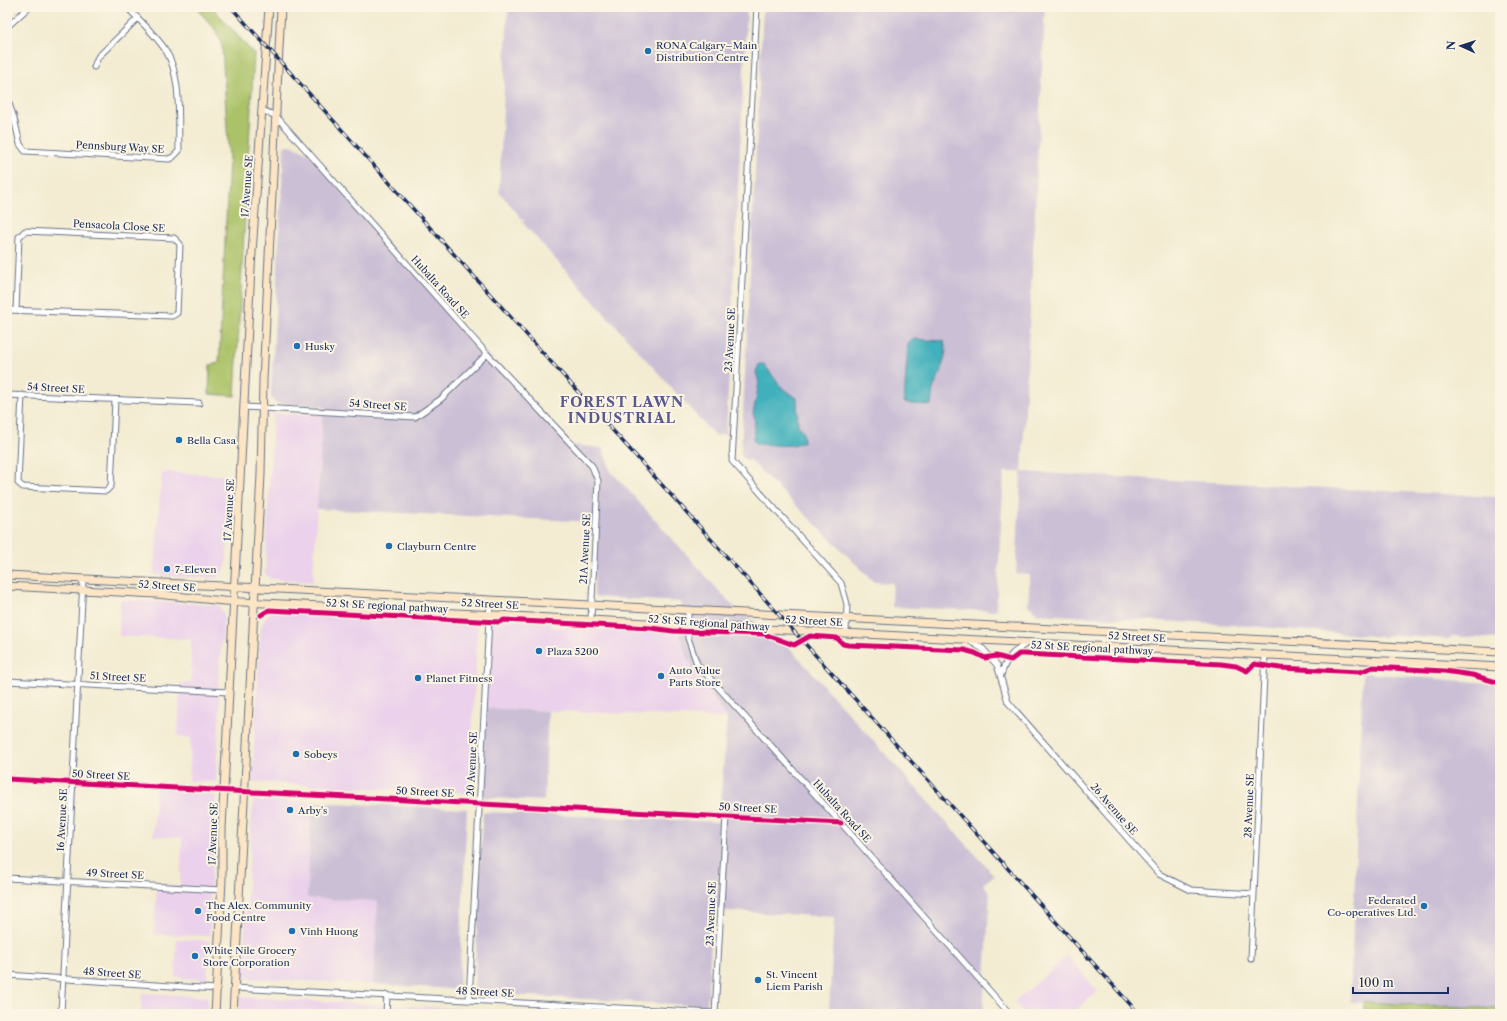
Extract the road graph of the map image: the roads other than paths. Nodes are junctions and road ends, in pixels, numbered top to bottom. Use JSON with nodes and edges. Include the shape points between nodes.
{"nodes":[{"id":1,"x":29,"y":7,"type":"edge"},
{"id":2,"x":127,"y":7,"type":"edge"},
{"id":3,"x":269,"y":7,"type":"edge"},
{"id":4,"x":281,"y":7,"type":"edge"},
{"id":5,"x":757,"y":7,"type":"edge"},
{"id":6,"x":138,"y":18,"type":"junction"},
{"id":7,"x":7,"y":27,"type":"edge"},
{"id":8,"x":94,"y":67,"type":"dead end"},
{"id":9,"x":7,"y":98,"type":"edge"},
{"id":10,"x":262,"y":110,"type":"junction"},
{"id":11,"x":276,"y":116,"type":"junction"},
{"id":12,"x":7,"y":310,"type":"edge"},
{"id":13,"x":16,"y":310,"type":"junction"},
{"id":14,"x":487,"y":354,"type":"junction"},
{"id":15,"x":7,"y":395,"type":"edge"},
{"id":16,"x":22,"y":395,"type":"junction"},
{"id":17,"x":115,"y":400,"type":"junction"},
{"id":18,"x":199,"y":403,"type":"dead end"},
{"id":19,"x":244,"y":407,"type":"junction"},
{"id":20,"x":262,"y":408,"type":"junction"},
{"id":21,"x":598,"y":481,"type":"joint"},
{"id":22,"x":7,"y":575,"type":"edge"},
{"id":23,"x":83,"y":580,"type":"junction"},
{"id":24,"x":7,"y":586,"type":"edge"},
{"id":25,"x":234,"y":588,"type":"junction"},
{"id":26,"x":255,"y":589,"type":"junction"},
{"id":27,"x":83,"y":590,"type":"junction"},
{"id":28,"x":234,"y":601,"type":"junction"},
{"id":29,"x":490,"y":601,"type":"junction"},
{"id":30,"x":254,"y":602,"type":"junction"},
{"id":31,"x":592,"y":604,"type":"junction"},
{"id":32,"x":688,"y":610,"type":"junction"},
{"id":33,"x":489,"y":614,"type":"junction"},
{"id":34,"x":847,"y":618,"type":"junction"},
{"id":35,"x":591,"y":619,"type":"junction"},
{"id":36,"x":688,"y":624,"type":"junction"},
{"id":37,"x":846,"y":632,"type":"junction"},
{"id":38,"x":964,"y":638,"type":"junction"},
{"id":39,"x":1031,"y":642,"type":"junction"},
{"id":40,"x":1500,"y":652,"type":"edge"},
{"id":41,"x":1265,"y":654,"type":"junction"},
{"id":42,"x":1500,"y":667,"type":"edge"},
{"id":43,"x":1001,"y":675,"type":"junction"},
{"id":44,"x":7,"y":681,"type":"edge"},
{"id":45,"x":78,"y":684,"type":"junction"},
{"id":46,"x":229,"y":692,"type":"junction"},
{"id":47,"x":7,"y":779,"type":"edge"},
{"id":48,"x":73,"y":783,"type":"junction"},
{"id":49,"x":224,"y":791,"type":"junction"},
{"id":50,"x":244,"y":792,"type":"junction"},
{"id":51,"x":479,"y":804,"type":"junction"},
{"id":52,"x":726,"y":816,"type":"junction"},
{"id":53,"x":841,"y":823,"type":"junction"},
{"id":54,"x":7,"y":878,"type":"edge"},
{"id":55,"x":68,"y":881,"type":"junction"},
{"id":56,"x":222,"y":890,"type":"junction"},
{"id":57,"x":1254,"y":894,"type":"junction"},
{"id":58,"x":1251,"y":958,"type":"dead end"},
{"id":59,"x":7,"y":975,"type":"edge"},
{"id":60,"x":63,"y":978,"type":"junction"},
{"id":61,"x":234,"y":988,"type":"junction"},
{"id":62,"x":216,"y":989,"type":"junction"},
{"id":63,"x":387,"y":995,"type":"junction"},
{"id":64,"x":469,"y":1000,"type":"junction"},
{"id":65,"x":553,"y":1004,"type":"junction"},
{"id":66,"x":1008,"y":1013,"type":"edge"},
{"id":67,"x":61,"y":1014,"type":"edge"},
{"id":68,"x":215,"y":1014,"type":"edge"},
{"id":69,"x":233,"y":1014,"type":"edge"},
{"id":70,"x":386,"y":1014,"type":"edge"},
{"id":71,"x":552,"y":1014,"type":"edge"},
{"id":72,"x":715,"y":1014,"type":"edge"},
{"id":73,"x":734,"y":1014,"type":"edge"}],
"edges":[{"from":1,"to":7,"type":"street"},
{"from":2,"to":6,"type":"street","name":"Pennsburg Way SE"},
{"from":3,"to":10,"type":"main road","name":"17 Avenue SE"},
{"from":4,"to":11,"type":"main road"},
{"from":5,"to":34,"type":"street","name":"23 Avenue SE","via":[[732,461],[841,583],[847,604]]},
{"from":6,"to":8,"type":"street","via":[[98,57]]},
{"from":6,"to":9,"type":"street","name":"Pennsburg Way SE","via":[[166,51],[173,68],[177,89],[179,151],[173,157],[169,159],[25,150],[20,144]]},
{"from":10,"to":11,"type":"street","name":"Hubalta Road SE"},
{"from":10,"to":19,"type":"main road","name":"17 Avenue SE"},
{"from":11,"to":14,"type":"street","name":"Hubalta Road SE"},
{"from":11,"to":20,"type":"main road"},
{"from":12,"to":13,"type":"street","name":"Pensacola Close SE"},
{"from":13,"to":13,"type":"street","name":"Pensacola Close SE","via":[[172,316],[176,313],[180,244],[174,238],[25,231],[19,237]]},
{"from":14,"to":20,"type":"street","name":"54 Street SE","via":[[441,399],[415,417]]},
{"from":14,"to":21,"type":"street","name":"Hubalta Road SE","via":[[592,466]]},
{"from":15,"to":16,"type":"street","name":"54 Street SE"},
{"from":16,"to":17,"type":"street","name":"54 Street SE"},
{"from":16,"to":17,"type":"street","via":[[18,483],[24,487],[106,491],[111,486]]},
{"from":17,"to":18,"type":"street","name":"54 Street SE"},
{"from":19,"to":20,"type":"street","name":"54 Street SE"},
{"from":19,"to":25,"type":"main road","name":"17 Avenue SE"},
{"from":20,"to":26,"type":"main road"},
{"from":21,"to":31,"type":"street","name":"21A Avenue SE"},
{"from":22,"to":23,"type":"main road","name":"52 Street SE"},
{"from":23,"to":25,"type":"main road","name":"52 Street SE"},
{"from":23,"to":27,"type":"street","name":"16 Avenue SE"},
{"from":24,"to":27,"type":"main road","name":"52 Street SE"},
{"from":25,"to":26,"type":"main road","name":"52 Street SE"},
{"from":25,"to":28,"type":"main road","name":"17 Avenue SE"},
{"from":26,"to":29,"type":"main road","name":"52 Street SE"},
{"from":26,"to":30,"type":"main road"},
{"from":27,"to":28,"type":"main road","name":"52 Street SE"},
{"from":27,"to":45,"type":"street","name":"16 Avenue SE"},
{"from":28,"to":30,"type":"main road","name":"52 Street SE"},
{"from":28,"to":46,"type":"main road","name":"17 Avenue SE"},
{"from":29,"to":31,"type":"main road","name":"52 Street SE"},
{"from":29,"to":33,"type":"street","name":"20 Avenue SE"},
{"from":30,"to":33,"type":"main road","name":"52 Street SE"},
{"from":30,"to":50,"type":"main road"},
{"from":31,"to":32,"type":"main road","name":"52 Street SE"},
{"from":31,"to":35,"type":"street","name":"21A Avenue SE"},
{"from":32,"to":34,"type":"main road","name":"52 Street SE"},
{"from":32,"to":36,"type":"street","name":"Hubalta Road SE"},
{"from":33,"to":35,"type":"main road","name":"52 Street SE"},
{"from":33,"to":51,"type":"street","name":"20 Avenue SE"},
{"from":34,"to":37,"type":"street","name":"23 Avenue SE"},
{"from":34,"to":40,"type":"main road","name":"52 Street SE"},
{"from":35,"to":36,"type":"main road","name":"52 Street SE"},
{"from":36,"to":37,"type":"main road","name":"52 Street SE"},
{"from":36,"to":53,"type":"street","name":"Hubalta Road SE","via":[[688,638],[697,664]]},
{"from":37,"to":38,"type":"main road","name":"52 Street SE"},
{"from":38,"to":39,"type":"main road","name":"52 Street SE"},
{"from":38,"to":43,"type":"street","name":"26 Avenue SE","via":[[983,650],[997,664]]},
{"from":39,"to":41,"type":"main road","name":"52 Street SE"},
{"from":39,"to":43,"type":"street","via":[[1007,659]]},
{"from":41,"to":42,"type":"main road","name":"52 Street SE"},
{"from":41,"to":57,"type":"street","name":"28 Avenue SE"},
{"from":43,"to":57,"type":"street","name":"26 Avenue SE","via":[[1008,702],[1159,874],[1191,890]]},
{"from":44,"to":45,"type":"street","name":"51 Street SE"},
{"from":45,"to":46,"type":"street","name":"51 Street SE"},
{"from":45,"to":48,"type":"street","name":"16 Avenue SE"},
{"from":46,"to":49,"type":"main road","name":"17 Avenue SE"},
{"from":47,"to":48,"type":"street","name":"50 Street SE"},
{"from":48,"to":49,"type":"street","name":"50 Street SE"},
{"from":48,"to":55,"type":"street","name":"16 Avenue SE"},
{"from":49,"to":50,"type":"street","name":"50 Street SE"},
{"from":49,"to":56,"type":"main road","name":"17 Avenue SE"},
{"from":50,"to":51,"type":"street","name":"50 Street SE"},
{"from":50,"to":61,"type":"main road"},
{"from":51,"to":52,"type":"street","name":"50 Street SE"},
{"from":51,"to":64,"type":"street","name":"20 Avenue SE"},
{"from":52,"to":53,"type":"street","name":"50 Street SE"},
{"from":52,"to":72,"type":"street","name":"23 Avenue SE"},
{"from":53,"to":66,"type":"street","name":"Hubalta Road SE"},
{"from":54,"to":55,"type":"street","name":"49 Street SE"},
{"from":55,"to":56,"type":"street","name":"49 Street SE"},
{"from":55,"to":60,"type":"street","name":"16 Avenue SE"},
{"from":56,"to":62,"type":"main road","name":"17 Avenue SE"},
{"from":57,"to":58,"type":"street","name":"28 Avenue SE"},
{"from":59,"to":60,"type":"street","name":"48 Street SE"},
{"from":60,"to":62,"type":"street","name":"48 Street SE"},
{"from":60,"to":67,"type":"street","name":"16 Avenue SE"},
{"from":61,"to":63,"type":"street","name":"48 Street SE"},
{"from":61,"to":69,"type":"main road"},
{"from":62,"to":68,"type":"main road","name":"17 Avenue SE"},
{"from":63,"to":64,"type":"street","name":"48 Street SE"},
{"from":63,"to":70,"type":"street"},
{"from":64,"to":65,"type":"street","name":"48 Street SE"},
{"from":65,"to":71,"type":"street"},
{"from":65,"to":72,"type":"street","name":"48 Street SE"},
{"from":72,"to":73,"type":"street","name":"48 Street SE"}]}
